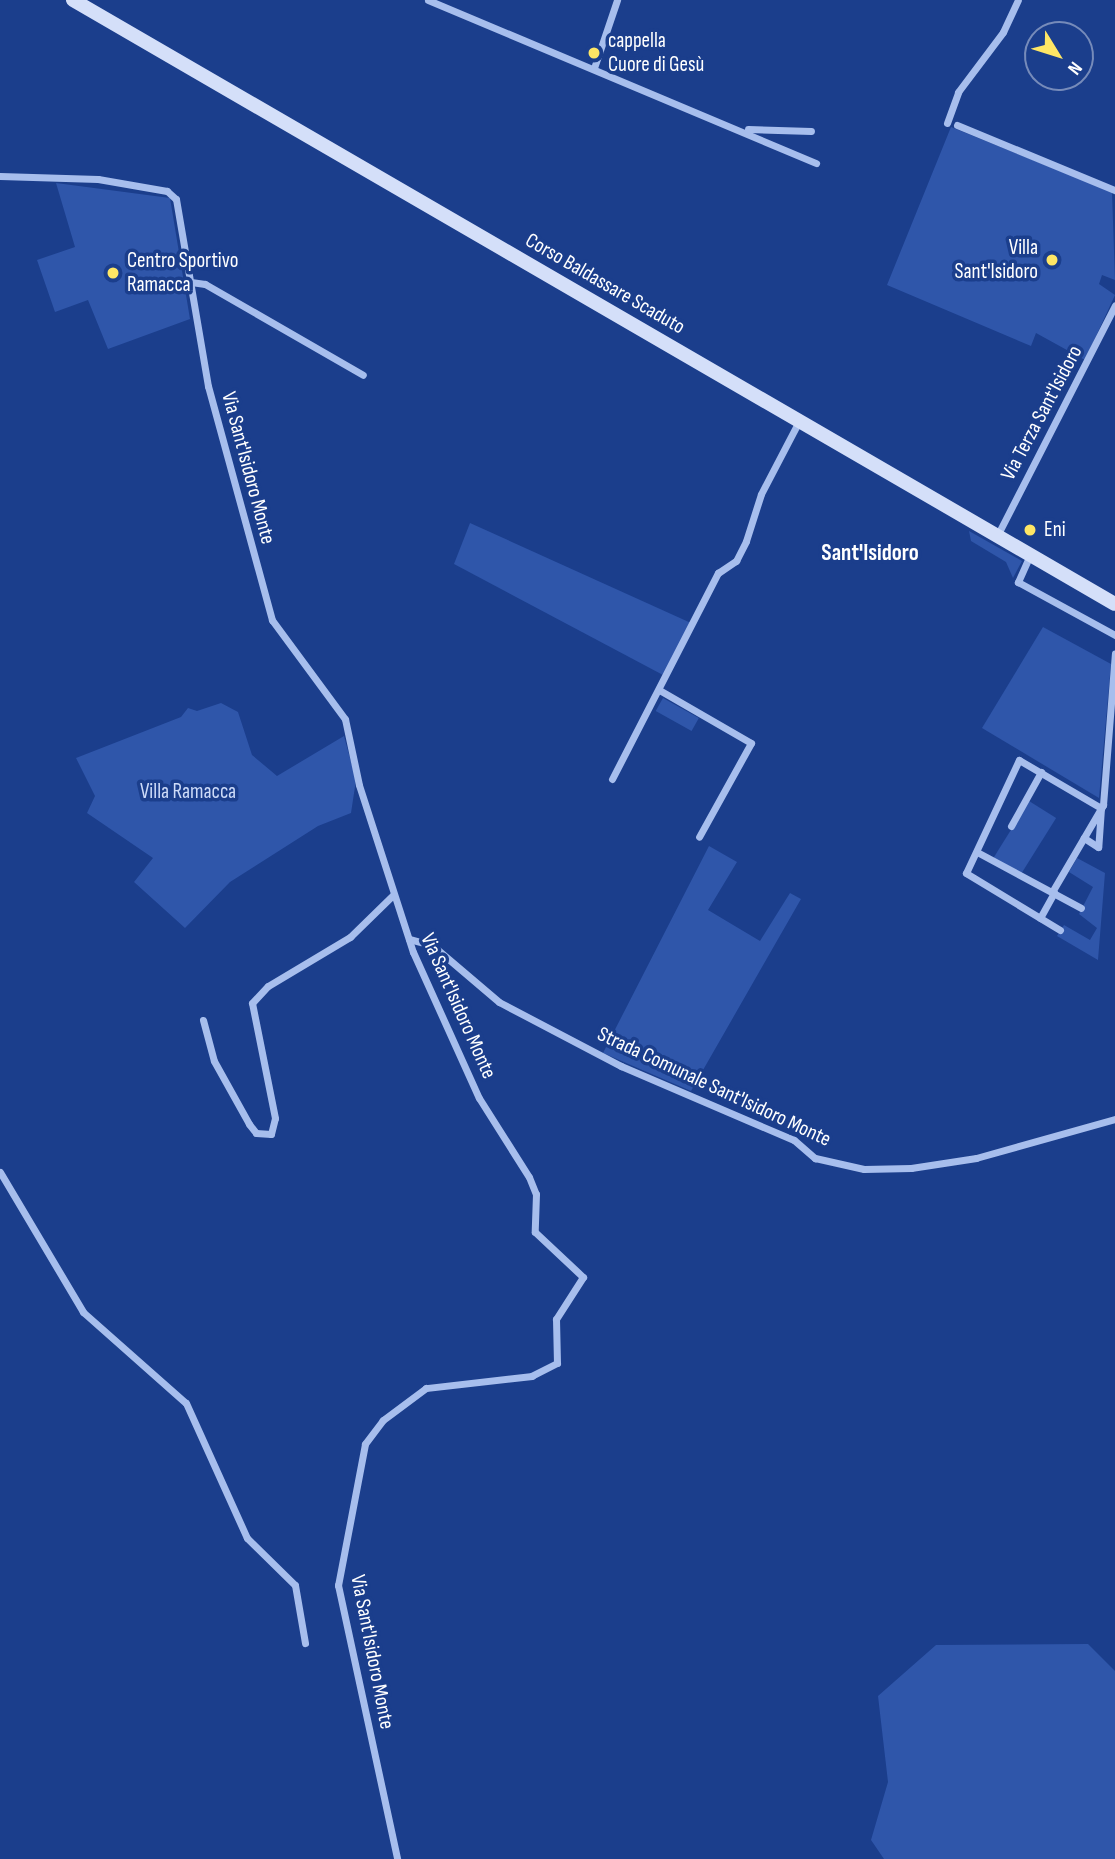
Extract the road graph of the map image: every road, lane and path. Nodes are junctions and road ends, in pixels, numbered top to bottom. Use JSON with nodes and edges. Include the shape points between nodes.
{"nodes":[{"id":1,"x":73,"y":0,"type":"edge"},
{"id":2,"x":428,"y":0,"type":"edge"},
{"id":3,"x":617,"y":0,"type":"edge"},
{"id":4,"x":1018,"y":0,"type":"edge"},
{"id":5,"x":594,"y":68,"type":"junction"},
{"id":6,"x":947,"y":123,"type":"dead end"},
{"id":7,"x":957,"y":125,"type":"dead end"},
{"id":8,"x":740,"y":128,"type":"junction"},
{"id":9,"x":811,"y":131,"type":"dead end"},
{"id":10,"x":816,"y":163,"type":"dead end"},
{"id":11,"x":0,"y":176,"type":"edge"},
{"id":12,"x":1115,"y":190,"type":"edge"},
{"id":13,"x":191,"y":282,"type":"junction"},
{"id":14,"x":1115,"y":305,"type":"edge"},
{"id":15,"x":363,"y":375,"type":"dead end"},
{"id":16,"x":799,"y":421,"type":"junction"},
{"id":17,"x":997,"y":536,"type":"junction"},
{"id":18,"x":1030,"y":555,"type":"junction"},
{"id":19,"x":1115,"y":604,"type":"edge"},
{"id":20,"x":1115,"y":635,"type":"edge"},
{"id":21,"x":1115,"y":653,"type":"edge"},
{"id":22,"x":661,"y":691,"type":"junction"},
{"id":23,"x":1041,"y":772,"type":"junction"},
{"id":24,"x":612,"y":779,"type":"dead end"},
{"id":25,"x":1101,"y":808,"type":"junction"},
{"id":26,"x":1011,"y":826,"type":"dead end"},
{"id":27,"x":699,"y":837,"type":"dead end"},
{"id":28,"x":1084,"y":838,"type":"junction"},
{"id":29,"x":977,"y":852,"type":"junction"},
{"id":30,"x":1053,"y":893,"type":"junction"},
{"id":31,"x":392,"y":896,"type":"junction"},
{"id":32,"x":1081,"y":908,"type":"dead end"},
{"id":33,"x":1040,"y":918,"type":"junction"},
{"id":34,"x":1060,"y":930,"type":"dead end"},
{"id":35,"x":409,"y":939,"type":"junction"},
{"id":36,"x":203,"y":1020,"type":"dead end"},
{"id":37,"x":1115,"y":1119,"type":"edge"},
{"id":38,"x":0,"y":1172,"type":"edge"},
{"id":39,"x":305,"y":1643,"type":"dead end"},
{"id":40,"x":397,"y":1859,"type":"edge"}],
"edges":[{"from":1,"to":16,"type":"street","name":"Corso Baldassare Scaduto"},
{"from":2,"to":5,"type":"street"},
{"from":3,"to":5,"type":"street"},
{"from":4,"to":6,"type":"street","via":[[1003,32],[958,92]]},
{"from":5,"to":8,"type":"street"},
{"from":7,"to":12,"type":"street"},
{"from":8,"to":9,"type":"street"},
{"from":8,"to":10,"type":"street"},
{"from":11,"to":13,"type":"street","name":"Via Sant'Isidoro Monte","via":[[98,179],[172,194]]},
{"from":13,"to":15,"type":"street","via":[[205,284]]},
{"from":13,"to":31,"type":"street","name":"Via Sant'Isidoro Monte","via":[[208,386],[272,620],[345,719]]},
{"from":14,"to":17,"type":"street","name":"Via Terza Sant'Isidoro"},
{"from":16,"to":17,"type":"street","name":"Corso Baldassare Scaduto"},
{"from":16,"to":22,"type":"street","via":[[761,494],[736,561],[719,573]]},
{"from":17,"to":18,"type":"street","name":"Corso Baldassare Scaduto"},
{"from":18,"to":19,"type":"street","name":"Corso Baldassare Scaduto"},
{"from":18,"to":20,"type":"street","via":[[1018,582]]},
{"from":21,"to":25,"type":"street"},
{"from":22,"to":24,"type":"street"},
{"from":22,"to":27,"type":"street","via":[[751,743]]},
{"from":23,"to":25,"type":"street"},
{"from":23,"to":26,"type":"street"},
{"from":23,"to":29,"type":"street","via":[[1019,760],[972,849]]},
{"from":25,"to":28,"type":"street"},
{"from":25,"to":28,"type":"street","via":[[1098,847]]},
{"from":28,"to":30,"type":"street"},
{"from":29,"to":30,"type":"street"},
{"from":29,"to":33,"type":"street","via":[[966,873]]},
{"from":30,"to":32,"type":"street"},
{"from":30,"to":33,"type":"street"},
{"from":31,"to":35,"type":"street","name":"Via Sant'Isidoro Monte"},
{"from":31,"to":36,"type":"street","via":[[349,937],[268,986],[252,1003],[275,1118],[271,1134],[256,1133],[249,1124],[214,1061]]},
{"from":33,"to":34,"type":"street"},
{"from":35,"to":37,"type":"street","name":"Strada Comunale Sant'Isidoro Monte","via":[[432,945],[499,1002],[621,1066],[794,1140],[815,1158],[874,1170],[911,1168]]},
{"from":35,"to":40,"type":"street","name":"Via Sant'Isidoro Monte","via":[[479,1098],[529,1177],[536,1194],[535,1231],[583,1277],[556,1318],[558,1363],[533,1376],[426,1388],[405,1400],[365,1444],[338,1585]]},
{"from":38,"to":39,"type":"street","via":[[83,1312],[186,1403],[247,1538],[295,1585]]}]}
